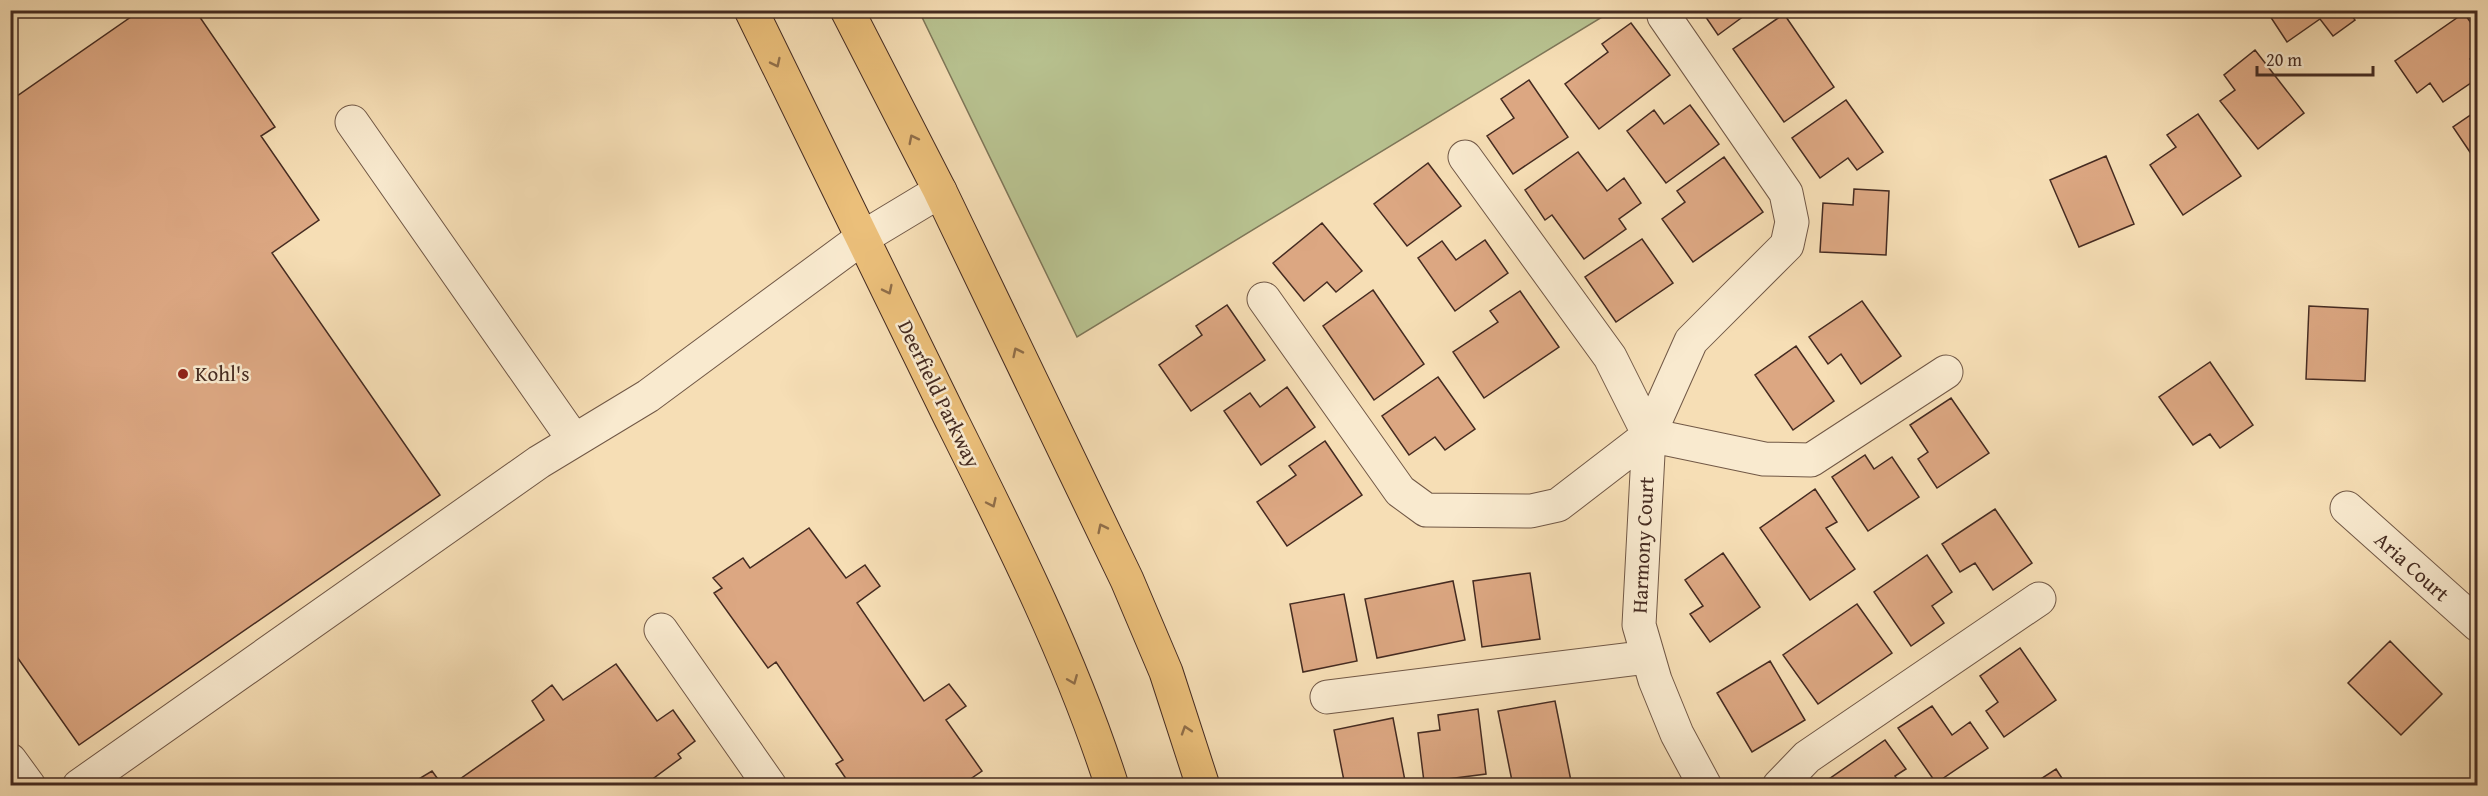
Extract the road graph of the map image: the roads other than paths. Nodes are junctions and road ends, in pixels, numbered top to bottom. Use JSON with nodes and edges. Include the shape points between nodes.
{"nodes":[{"id":1,"x":750,"y":10,"type":"edge"},
{"id":2,"x":847,"y":10,"type":"edge"},
{"id":3,"x":1664,"y":16,"type":"dead end"},
{"id":4,"x":352,"y":122,"type":"dead end"},
{"id":5,"x":1465,"y":156,"type":"dead end"},
{"id":6,"x":940,"y":191,"type":"junction"},
{"id":7,"x":862,"y":238,"type":"junction"},
{"id":8,"x":1264,"y":299,"type":"dead end"},
{"id":9,"x":1946,"y":372,"type":"dead end"},
{"id":10,"x":1649,"y":435,"type":"junction"},
{"id":11,"x":574,"y":440,"type":"junction"},
{"id":12,"x":2347,"y":508,"type":"dead end"},
{"id":13,"x":2039,"y":599,"type":"dead end"},
{"id":14,"x":2478,"y":625,"type":"edge"},
{"id":15,"x":661,"y":630,"type":"dead end"},
{"id":16,"x":1648,"y":657,"type":"junction"},
{"id":17,"x":1327,"y":697,"type":"dead end"},
{"id":18,"x":10,"y":760,"type":"edge"},
{"id":19,"x":29,"y":786,"type":"edge"},
{"id":20,"x":79,"y":786,"type":"edge"},
{"id":21,"x":770,"y":786,"type":"edge"},
{"id":22,"x":1112,"y":786,"type":"edge"},
{"id":23,"x":1203,"y":786,"type":"edge"},
{"id":24,"x":1705,"y":786,"type":"edge"},
{"id":25,"x":1779,"y":786,"type":"edge"}],
"edges":[{"from":1,"to":7,"type":"main road","name":"Deerfield Parkway","one_way":true},
{"from":6,"to":2,"type":"main road","one_way":true},
{"from":3,"to":10,"type":"street","via":[[1786,193],[1792,222],[1787,245],[1691,341]]},
{"from":4,"to":11,"type":"street"},
{"from":5,"to":10,"type":"street","via":[[1610,357]]},
{"from":6,"to":7,"type":"street"},
{"from":23,"to":6,"type":"main road","one_way":true,"via":[[1149,628]]},
{"from":7,"to":11,"type":"street","via":[[648,396]]},
{"from":7,"to":22,"type":"main road","name":"Deerfield Parkway","one_way":true,"via":[[1063,655]]},
{"from":8,"to":10,"type":"street","via":[[1400,491],[1426,510],[1532,511],[1558,504]]},
{"from":9,"to":10,"type":"street","via":[[1811,460],[1764,459]]},
{"from":10,"to":16,"type":"street","name":"Harmony Court","via":[[1639,625]]},
{"from":11,"to":20,"type":"street"},
{"from":12,"to":14,"type":"street","name":"Aria Court"},
{"from":13,"to":25,"type":"street","via":[[1807,757]]},
{"from":15,"to":21,"type":"street"},
{"from":16,"to":17,"type":"street"},
{"from":16,"to":24,"type":"street","name":"Harmony Court","via":[[1677,734]]},
{"from":18,"to":19,"type":"street"}]}
